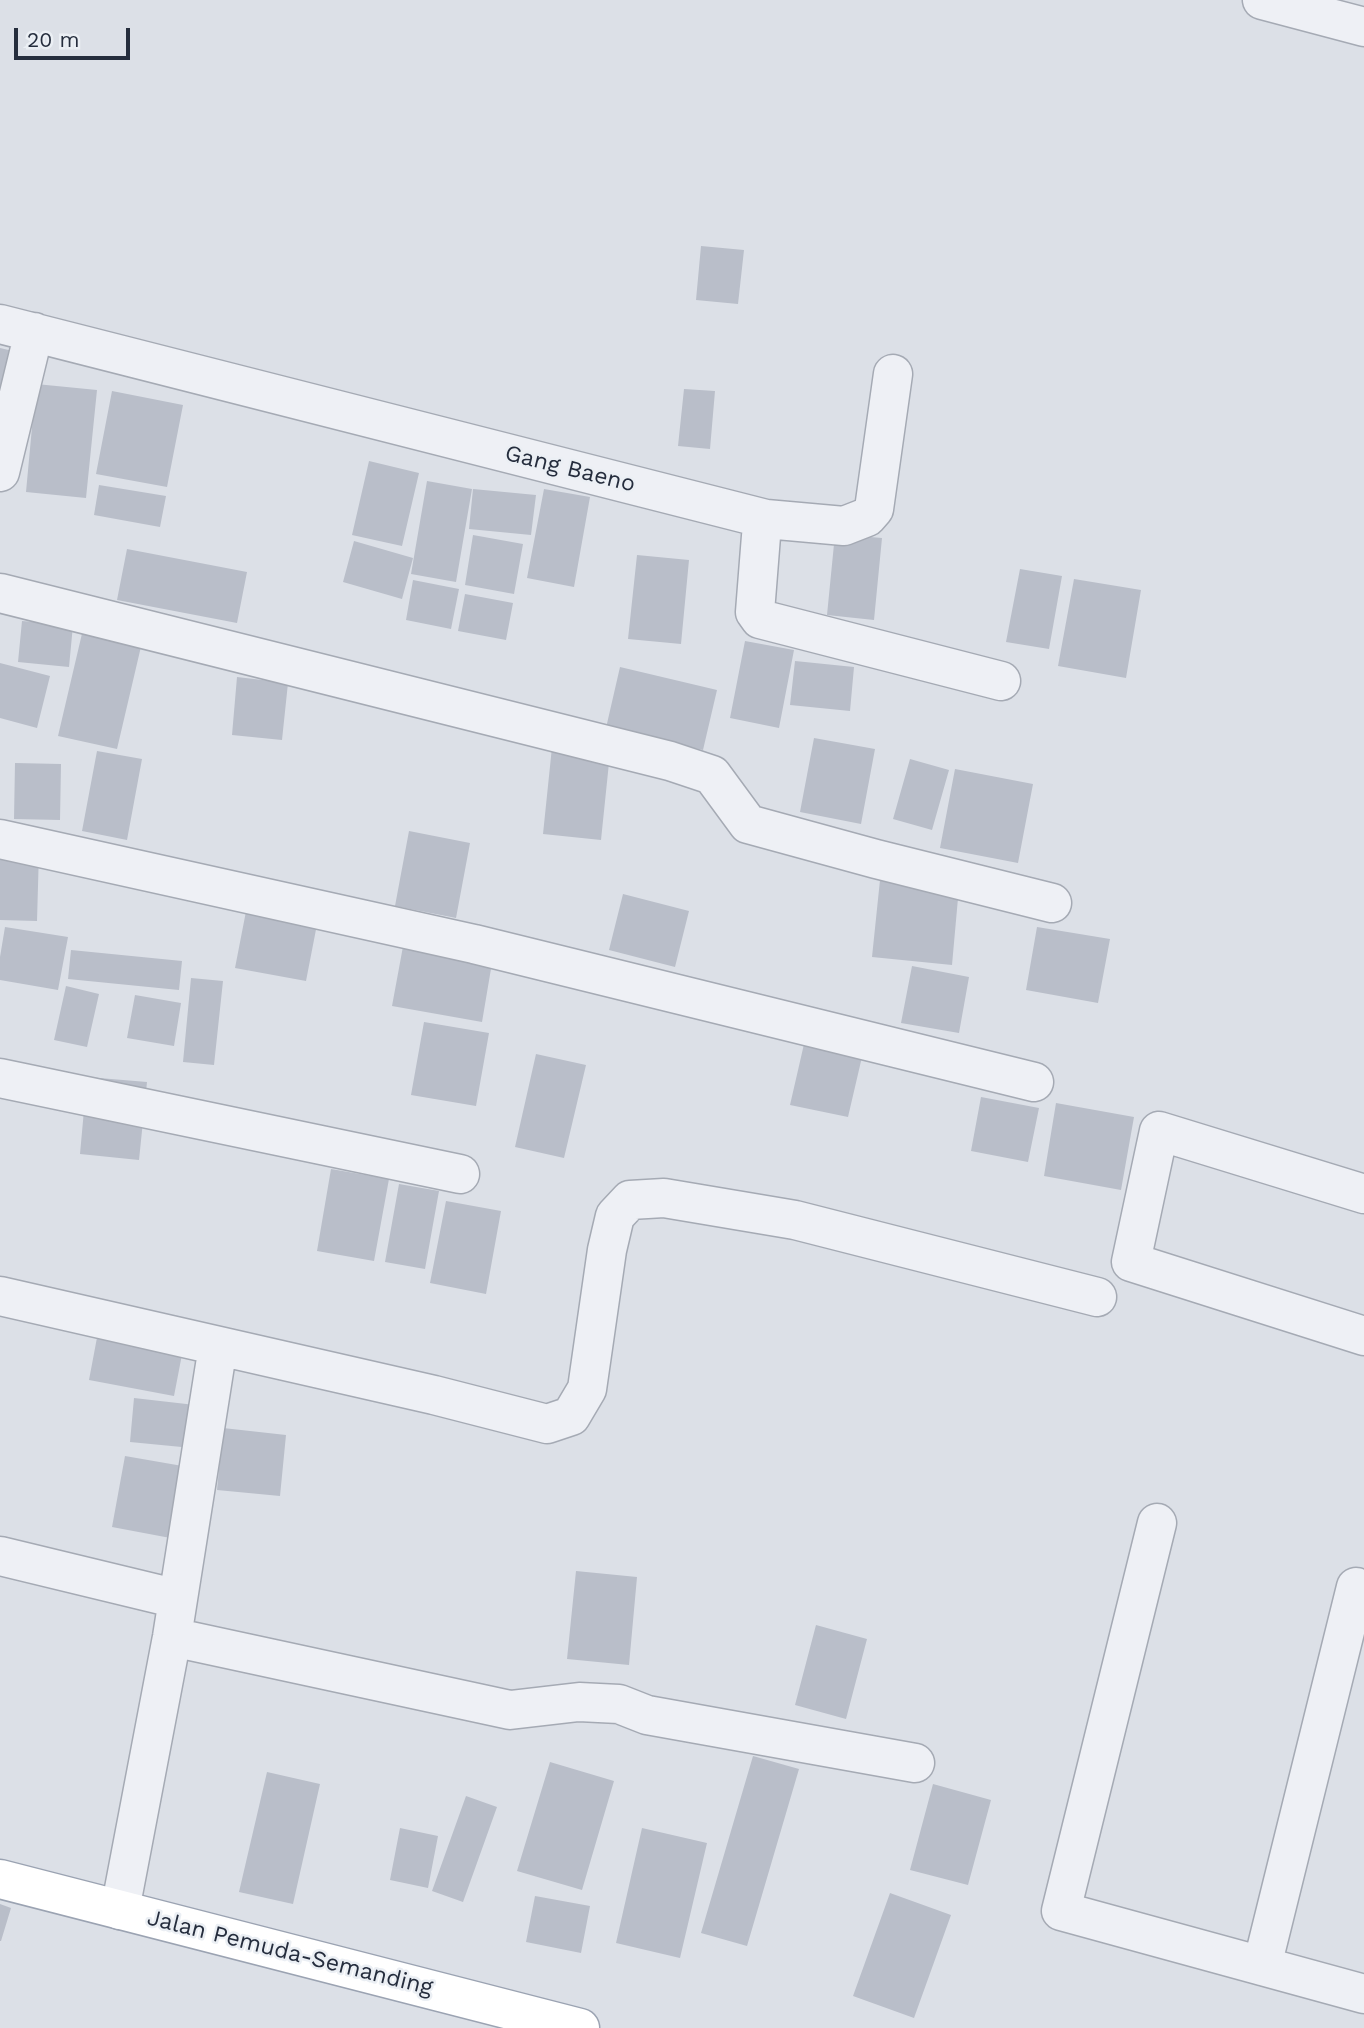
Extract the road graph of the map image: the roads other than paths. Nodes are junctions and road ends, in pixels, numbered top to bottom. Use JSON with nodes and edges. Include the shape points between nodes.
{"nodes":[{"id":1,"x":1262,"y":0,"type":"edge"},
{"id":2,"x":1364,"y":27,"type":"edge"},
{"id":3,"x":17,"y":328,"type":"edge"},
{"id":4,"x":893,"y":374,"type":"dead end"},
{"id":5,"x":0,"y":472,"type":"edge"},
{"id":6,"x":766,"y":519,"type":"junction"},
{"id":7,"x":0,"y":593,"type":"edge"},
{"id":8,"x":1000,"y":681,"type":"dead end"},
{"id":9,"x":0,"y":839,"type":"edge"},
{"id":10,"x":1052,"y":903,"type":"dead end"},
{"id":11,"x":0,"y":1078,"type":"edge"},
{"id":12,"x":1034,"y":1082,"type":"dead end"},
{"id":13,"x":460,"y":1174,"type":"dead end"},
{"id":14,"x":1364,"y":1194,"type":"edge"},
{"id":15,"x":0,"y":1296,"type":"edge"},
{"id":16,"x":1097,"y":1297,"type":"dead end"},
{"id":17,"x":1364,"y":1336,"type":"edge"},
{"id":18,"x":218,"y":1346,"type":"junction"},
{"id":19,"x":1157,"y":1523,"type":"dead end"},
{"id":20,"x":0,"y":1556,"type":"edge"},
{"id":21,"x":1356,"y":1587,"type":"dead end"},
{"id":22,"x":178,"y":1599,"type":"junction"},
{"id":23,"x":173,"y":1637,"type":"junction"},
{"id":24,"x":915,"y":1763,"type":"dead end"},
{"id":25,"x":0,"y":1879,"type":"edge"},
{"id":26,"x":120,"y":1910,"type":"junction"},
{"id":27,"x":1262,"y":1966,"type":"junction"},
{"id":28,"x":1364,"y":1994,"type":"edge"},
{"id":29,"x":580,"y":2028,"type":"edge"}],
"edges":[{"from":1,"to":2,"type":"street"},
{"from":3,"to":5,"type":"street","name":"Gang Baeno"},
{"from":3,"to":6,"type":"street","name":"Gang Baeno"},
{"from":4,"to":6,"type":"street","name":"Gang Baeno","via":[[874,509],[867,517],[844,526]]},
{"from":6,"to":8,"type":"street","via":[[755,612],[760,619]]},
{"from":7,"to":10,"type":"street","via":[[670,761],[712,775],[748,824]]},
{"from":9,"to":12,"type":"street","via":[[474,944]]},
{"from":11,"to":13,"type":"street"},
{"from":14,"to":17,"type":"street","via":[[1159,1131],[1131,1262]]},
{"from":15,"to":18,"type":"street"},
{"from":16,"to":18,"type":"street","via":[[795,1220],[664,1198],[630,1200],[615,1216],[586,1389],[571,1416],[547,1424]]},
{"from":18,"to":22,"type":"street"},
{"from":19,"to":27,"type":"street","via":[[1062,1911]]},
{"from":20,"to":22,"type":"street"},
{"from":21,"to":27,"type":"street"},
{"from":22,"to":23,"type":"street"},
{"from":23,"to":24,"type":"street","via":[[510,1710],[579,1702],[619,1704],[648,1715]]},
{"from":23,"to":26,"type":"street"},
{"from":25,"to":26,"type":"main road","name":"Jalan Pemuda-Semanding"},
{"from":26,"to":29,"type":"main road","name":"Jalan Pemuda-Semanding"},
{"from":27,"to":28,"type":"street"}]}
